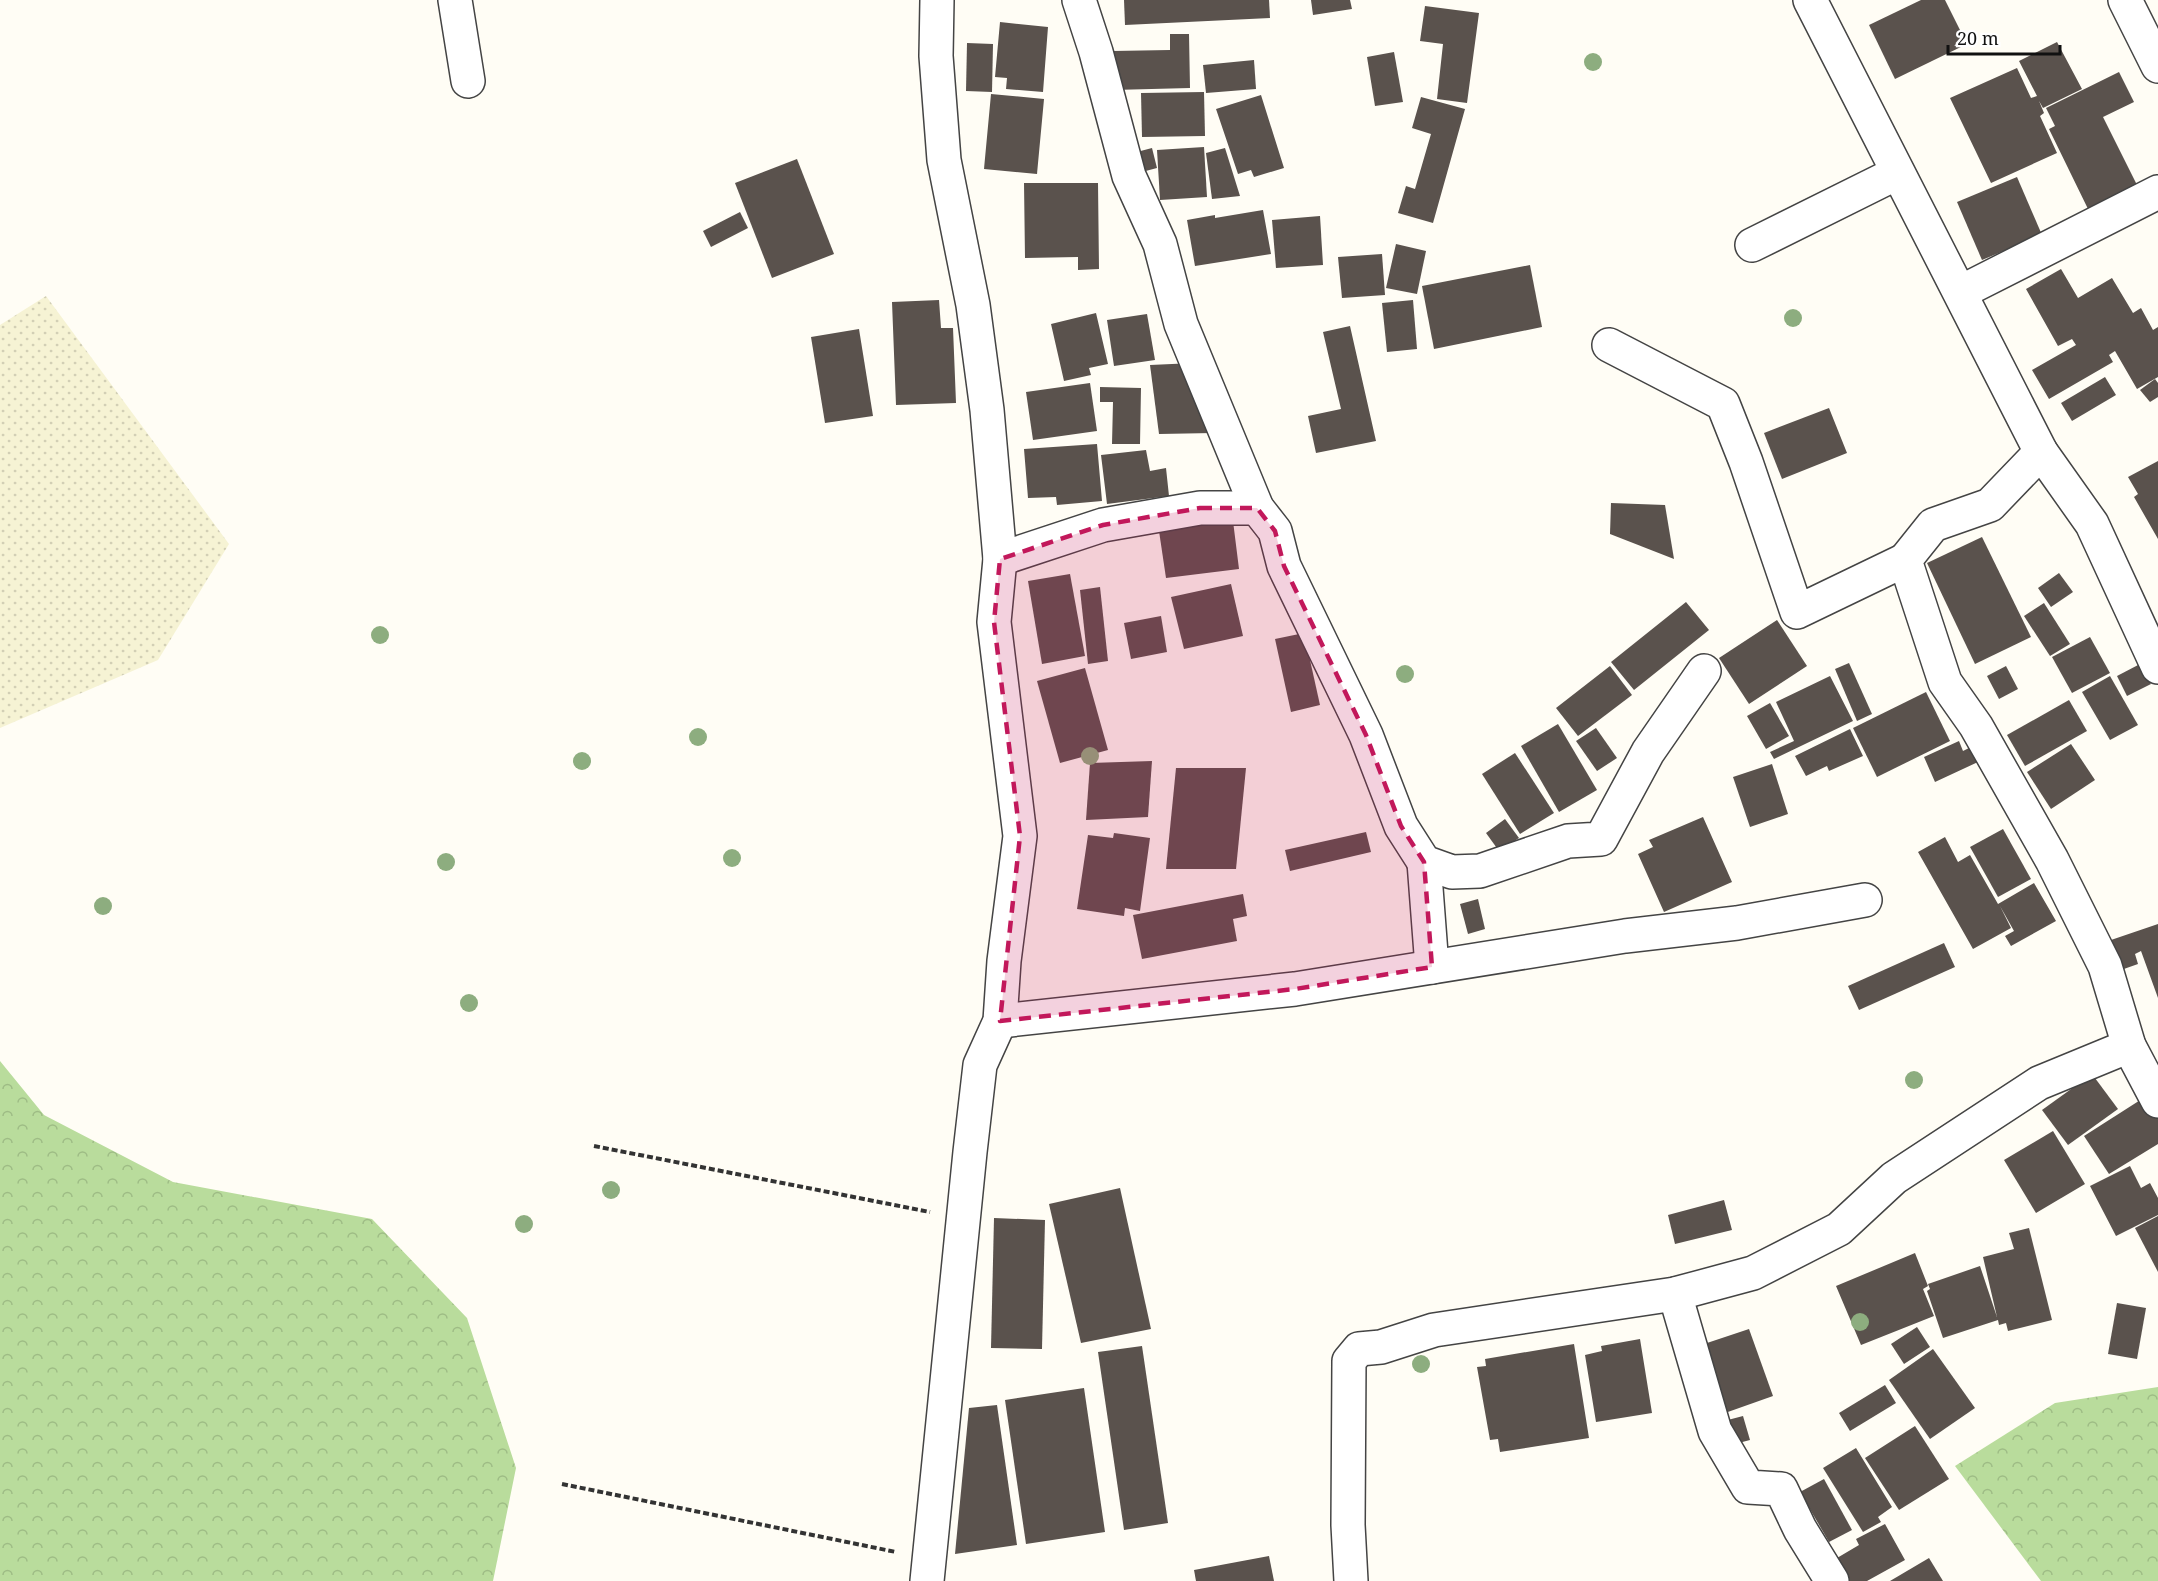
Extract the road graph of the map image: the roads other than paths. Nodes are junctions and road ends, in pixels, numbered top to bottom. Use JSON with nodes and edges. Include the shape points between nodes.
{"nodes":[{"id":1,"x":455,"y":0,"type":"edge"},
{"id":2,"x":937,"y":0,"type":"edge"},
{"id":3,"x":1079,"y":0,"type":"edge"},
{"id":4,"x":1810,"y":0,"type":"edge"},
{"id":5,"x":2125,"y":0,"type":"edge"},
{"id":6,"x":2158,"y":66,"type":"edge"},
{"id":7,"x":468,"y":81,"type":"dead end"},
{"id":8,"x":1897,"y":173,"type":"junction"},
{"id":9,"x":2158,"y":192,"type":"edge"},
{"id":10,"x":1752,"y":244,"type":"dead end"},
{"id":11,"x":1961,"y":292,"type":"junction"},
{"id":12,"x":1609,"y":345,"type":"dead end"},
{"id":13,"x":2041,"y":452,"type":"junction"},
{"id":14,"x":1257,"y":508,"type":"junction"},
{"id":15,"x":1000,"y":559,"type":"junction"},
{"id":16,"x":1905,"y":560,"type":"junction"},
{"id":17,"x":2158,"y":667,"type":"edge"},
{"id":18,"x":1704,"y":671,"type":"dead end"},
{"id":19,"x":1424,"y":862,"type":"junction"},
{"id":20,"x":1865,"y":900,"type":"dead end"},
{"id":21,"x":1432,"y":967,"type":"junction"},
{"id":22,"x":1000,"y":1021,"type":"junction"},
{"id":23,"x":2129,"y":1046,"type":"junction"},
{"id":24,"x":2158,"y":1101,"type":"edge"},
{"id":25,"x":1675,"y":1294,"type":"junction"},
{"id":26,"x":928,"y":1570,"type":"edge"},
{"id":27,"x":1352,"y":1581,"type":"edge"},
{"id":28,"x":1832,"y":1581,"type":"edge"}],
"edges":[{"from":1,"to":7,"type":"street"},
{"from":2,"to":15,"type":"street","via":[[936,56],[944,160],[973,305]]},
{"from":3,"to":14,"type":"street","via":[[1129,176],[1160,244],[1181,324]]},
{"from":4,"to":8,"type":"street"},
{"from":5,"to":6,"type":"street"},
{"from":8,"to":10,"type":"street"},
{"from":8,"to":11,"type":"street"},
{"from":9,"to":11,"type":"street"},
{"from":11,"to":13,"type":"street"},
{"from":12,"to":16,"type":"street","via":[[1723,404],[1797,612]]},
{"from":13,"to":16,"type":"street","via":[[1990,505],[1933,525]]},
{"from":13,"to":17,"type":"street","via":[[2091,524]]},
{"from":14,"to":15,"type":"street","via":[[1200,508],[1104,525]]},
{"from":14,"to":19,"type":"street","via":[[1275,531],[1284,566],[1366,735],[1401,826]]},
{"from":15,"to":22,"type":"street","via":[[994,622],[1020,836]]},
{"from":16,"to":23,"type":"street","via":[[1945,682],[1976,726],[2105,966]]},
{"from":18,"to":19,"type":"street","via":[[1648,752],[1601,839],[1568,841],[1479,871],[1452,872]]},
{"from":19,"to":21,"type":"street"},
{"from":20,"to":21,"type":"street","via":[[1737,923],[1625,936]]},
{"from":21,"to":22,"type":"street","via":[[1296,989]]},
{"from":22,"to":26,"type":"street","via":[[981,1065]]},
{"from":23,"to":24,"type":"street"},
{"from":23,"to":25,"type":"street","via":[[2039,1083],[1894,1178],[1839,1229],[1753,1273]]},
{"from":25,"to":27,"type":"street","via":[[1434,1330],[1381,1347],[1359,1349],[1349,1361],[1348,1525]]},
{"from":25,"to":28,"type":"street","via":[[1715,1431],[1748,1487],[1781,1489]]}]}
